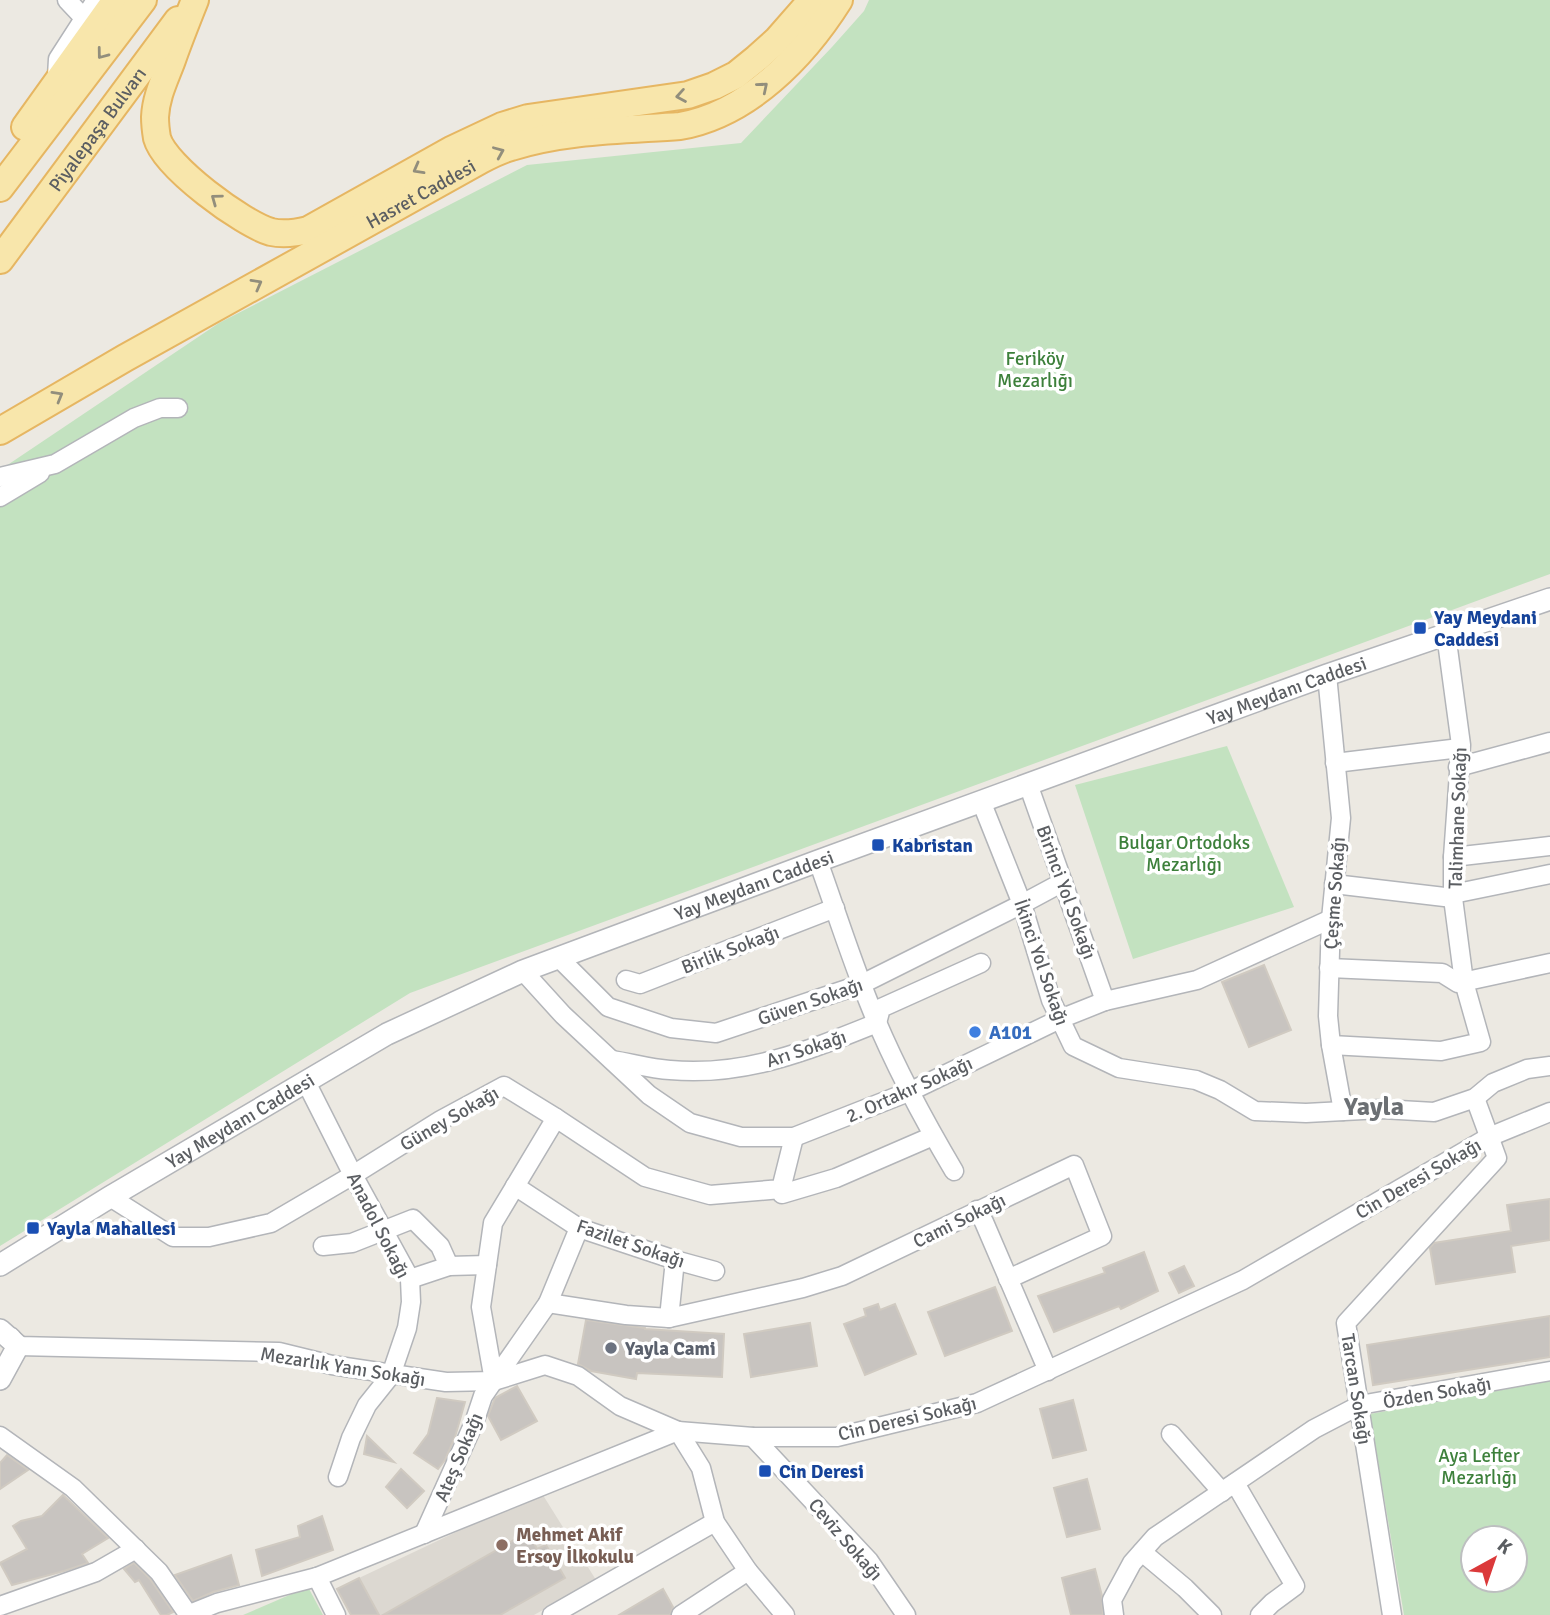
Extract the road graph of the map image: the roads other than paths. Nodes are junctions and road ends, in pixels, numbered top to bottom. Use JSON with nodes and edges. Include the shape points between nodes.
{"nodes":[{"id":1,"x":66,"y":0,"type":"edge"},
{"id":2,"x":96,"y":0,"type":"edge"},
{"id":3,"x":116,"y":0,"type":"edge"},
{"id":4,"x":143,"y":0,"type":"edge"},
{"id":5,"x":194,"y":0,"type":"edge"},
{"id":6,"x":812,"y":0,"type":"edge"},
{"id":7,"x":839,"y":0,"type":"edge"},
{"id":8,"x":84,"y":18,"type":"junction"},
{"id":9,"x":57,"y":81,"type":"junction"},
{"id":10,"x":715,"y":86,"type":"junction"},
{"id":11,"x":728,"y":110,"type":"junction"},
{"id":12,"x":0,"y":176,"type":"edge"},
{"id":13,"x":0,"y":188,"type":"edge"},
{"id":14,"x":0,"y":260,"type":"edge"},
{"id":15,"x":178,"y":408,"type":"dead end"},
{"id":16,"x":0,"y":431,"type":"edge"},
{"id":17,"x":55,"y":464,"type":"junction"},
{"id":18,"x":0,"y":477,"type":"edge"},
{"id":19,"x":0,"y":498,"type":"edge"},
{"id":20,"x":1550,"y":599,"type":"edge"},
{"id":21,"x":1446,"y":634,"type":"junction"},
{"id":22,"x":1327,"y":675,"type":"junction"},
{"id":23,"x":1550,"y":742,"type":"edge"},
{"id":24,"x":1460,"y":748,"type":"junction"},
{"id":25,"x":1335,"y":764,"type":"junction"},
{"id":26,"x":1458,"y":767,"type":"junction"},
{"id":27,"x":1028,"y":784,"type":"junction"},
{"id":28,"x":981,"y":801,"type":"junction"},
{"id":29,"x":1550,"y":846,"type":"edge"},
{"id":30,"x":1453,"y":858,"type":"junction"},
{"id":31,"x":818,"y":860,"type":"junction"},
{"id":32,"x":1550,"y":874,"type":"edge"},
{"id":33,"x":1063,"y":882,"type":"junction"},
{"id":34,"x":1334,"y":884,"type":"junction"},
{"id":35,"x":1453,"y":896,"type":"junction"},
{"id":36,"x":1022,"y":904,"type":"junction"},
{"id":37,"x":835,"y":908,"type":"junction"},
{"id":38,"x":1331,"y":919,"type":"junction"},
{"id":39,"x":559,"y":958,"type":"junction"},
{"id":40,"x":981,"y":963,"type":"dead end"},
{"id":41,"x":1550,"y":963,"type":"edge"},
{"id":42,"x":1329,"y":968,"type":"junction"},
{"id":43,"x":523,"y":971,"type":"junction"},
{"id":44,"x":626,"y":980,"type":"dead end"},
{"id":45,"x":1464,"y":982,"type":"junction"},
{"id":46,"x":862,"y":984,"type":"junction"},
{"id":47,"x":1105,"y":1001,"type":"junction"},
{"id":48,"x":1060,"y":1019,"type":"junction"},
{"id":49,"x":877,"y":1023,"type":"junction"},
{"id":50,"x":1331,"y":1045,"type":"junction"},
{"id":51,"x":610,"y":1059,"type":"junction"},
{"id":52,"x":1550,"y":1066,"type":"edge"},
{"id":53,"x":306,"y":1082,"type":"junction"},
{"id":54,"x":911,"y":1091,"type":"junction"},
{"id":55,"x":1475,"y":1098,"type":"junction"},
{"id":56,"x":1343,"y":1111,"type":"junction"},
{"id":57,"x":1550,"y":1112,"type":"edge"},
{"id":58,"x":556,"y":1118,"type":"junction"},
{"id":59,"x":933,"y":1136,"type":"junction"},
{"id":60,"x":1489,"y":1137,"type":"junction"},
{"id":61,"x":794,"y":1138,"type":"junction"},
{"id":62,"x":954,"y":1171,"type":"dead end"},
{"id":63,"x":353,"y":1175,"type":"junction"},
{"id":64,"x":515,"y":1186,"type":"junction"},
{"id":65,"x":782,"y":1194,"type":"dead end"},
{"id":66,"x":110,"y":1197,"type":"junction"},
{"id":67,"x":977,"y":1210,"type":"junction"},
{"id":68,"x":579,"y":1228,"type":"junction"},
{"id":69,"x":385,"y":1231,"type":"junction"},
{"id":70,"x":323,"y":1246,"type":"dead end"},
{"id":71,"x":675,"y":1260,"type":"junction"},
{"id":72,"x":0,"y":1265,"type":"edge"},
{"id":73,"x":487,"y":1265,"type":"junction"},
{"id":74,"x":449,"y":1266,"type":"junction"},
{"id":75,"x":715,"y":1271,"type":"dead end"},
{"id":76,"x":410,"y":1279,"type":"junction"},
{"id":77,"x":1008,"y":1279,"type":"junction"},
{"id":78,"x":548,"y":1303,"type":"junction"},
{"id":79,"x":669,"y":1318,"type":"junction"},
{"id":80,"x":0,"y":1323,"type":"edge"},
{"id":81,"x":0,"y":1330,"type":"edge"},
{"id":82,"x":18,"y":1346,"type":"junction"},
{"id":83,"x":1048,"y":1371,"type":"junction"},
{"id":84,"x":1550,"y":1371,"type":"edge"},
{"id":85,"x":391,"y":1375,"type":"junction"},
{"id":86,"x":0,"y":1379,"type":"edge"},
{"id":87,"x":494,"y":1381,"type":"junction"},
{"id":88,"x":1360,"y":1405,"type":"junction"},
{"id":89,"x":678,"y":1430,"type":"junction"},
{"id":90,"x":1171,"y":1434,"type":"dead end"},
{"id":91,"x":0,"y":1436,"type":"edge"},
{"id":92,"x":753,"y":1437,"type":"junction"},
{"id":93,"x":338,"y":1477,"type":"dead end"},
{"id":94,"x":1229,"y":1487,"type":"junction"},
{"id":95,"x":715,"y":1522,"type":"junction"},
{"id":96,"x":424,"y":1534,"type":"junction"},
{"id":97,"x":136,"y":1549,"type":"junction"},
{"id":98,"x":1142,"y":1552,"type":"junction"},
{"id":99,"x":748,"y":1571,"type":"junction"},
{"id":100,"x":317,"y":1577,"type":"junction"},
{"id":101,"x":0,"y":1606,"type":"edge"},
{"id":102,"x":187,"y":1615,"type":"edge"},
{"id":103,"x":336,"y":1615,"type":"edge"},
{"id":104,"x":552,"y":1615,"type":"edge"},
{"id":105,"x":681,"y":1615,"type":"edge"},
{"id":106,"x":785,"y":1615,"type":"edge"},
{"id":107,"x":906,"y":1615,"type":"edge"},
{"id":108,"x":1114,"y":1615,"type":"edge"},
{"id":109,"x":1212,"y":1615,"type":"edge"},
{"id":110,"x":1260,"y":1615,"type":"edge"},
{"id":111,"x":1392,"y":1615,"type":"edge"}],
"edges":[{"from":1,"to":8,"type":"street"},
{"from":2,"to":8,"type":"street"},
{"from":3,"to":9,"type":"main road"},
{"from":4,"to":13,"type":"main road","name":"Piyalepaşa Bulvarı","one_way":true},
{"from":10,"to":5,"type":"main road","name":"Hasret Caddesi","one_way":true,"via":[[688,95],[515,122],[451,150],[308,230],[271,232],[250,223],[198,186],[158,140],[159,92]]},
{"from":5,"to":14,"type":"main road","name":"Piyalepaşa Bulvarı"},
{"from":6,"to":10,"type":"main road","name":"Hasret Caddesi","via":[[757,58]]},
{"from":11,"to":7,"type":"main road","name":"Hasret Caddesi","one_way":true,"via":[[785,67]]},
{"from":8,"to":9,"type":"street","via":[[58,59]]},
{"from":9,"to":12,"type":"main road","via":[[17,138]]},
{"from":10,"to":11,"type":"main road"},
{"from":16,"to":11,"type":"main road","name":"Hasret Caddesi","one_way":true,"via":[[508,147],[573,134],[680,126]]},
{"from":15,"to":17,"type":"street","via":[[160,408],[134,418]]},
{"from":17,"to":18,"type":"street"},
{"from":17,"to":19,"type":"street"},
{"from":20,"to":21,"type":"street","name":"Yay Meydanı Caddesi"},
{"from":21,"to":22,"type":"street","name":"Yay Meydanı Caddesi"},
{"from":21,"to":24,"type":"street","name":"Talimhane Sokağı"},
{"from":22,"to":25,"type":"street","name":"Çeşme Sokağı"},
{"from":22,"to":27,"type":"street","name":"Yay Meydanı Caddesi"},
{"from":23,"to":26,"type":"street"},
{"from":24,"to":25,"type":"street"},
{"from":24,"to":26,"type":"street","name":"Talimhane Sokağı"},
{"from":25,"to":34,"type":"street","name":"Çeşme Sokağı","via":[[1340,818]]},
{"from":26,"to":30,"type":"street","name":"Talimhane Sokağı"},
{"from":27,"to":28,"type":"street","name":"Yay Meydanı Caddesi"},
{"from":27,"to":33,"type":"street","name":"Birinci Yol Sokağı"},
{"from":28,"to":31,"type":"street","name":"Yay Meydanı Caddesi"},
{"from":28,"to":36,"type":"street","name":"İkinci Yol Sokağı"},
{"from":29,"to":30,"type":"street"},
{"from":30,"to":35,"type":"street","name":"Talimhane Sokağı"},
{"from":31,"to":37,"type":"street"},
{"from":31,"to":39,"type":"street","name":"Yay Meydanı Caddesi"},
{"from":32,"to":35,"type":"street"},
{"from":33,"to":36,"type":"street","name":"Güven Sokağı"},
{"from":33,"to":47,"type":"street","name":"Birinci Yol Sokağı"},
{"from":34,"to":35,"type":"street"},
{"from":34,"to":38,"type":"street","name":"Çeşme Sokağı"},
{"from":35,"to":45,"type":"street","name":"Talimhane Sokağı"},
{"from":36,"to":46,"type":"street","name":"Güven Sokağı"},
{"from":36,"to":48,"type":"street","name":"İkinci Yol Sokağı"},
{"from":37,"to":44,"type":"street","name":"Birlik Sokağı","via":[[640,984]]},
{"from":37,"to":46,"type":"street"},
{"from":38,"to":42,"type":"street","name":"Çeşme Sokağı"},
{"from":38,"to":47,"type":"street","name":"2. Ortakır Sokağı","via":[[1197,980]]},
{"from":39,"to":43,"type":"street","name":"Yay Meydanı Caddesi"},
{"from":39,"to":46,"type":"street","name":"Güven Sokağı","via":[[608,1007],[671,1028],[716,1033]]},
{"from":40,"to":49,"type":"street","name":"Arı Sokağı","via":[[881,1008]]},
{"from":41,"to":45,"type":"street"},
{"from":42,"to":45,"type":"street","via":[[1442,973]]},
{"from":42,"to":50,"type":"street","name":"Çeşme Sokağı"},
{"from":43,"to":51,"type":"street","name":"2. Ortakır Sokağı"},
{"from":43,"to":53,"type":"street","name":"Yay Meydanı Caddesi","via":[[387,1034]]},
{"from":45,"to":50,"type":"street","name":"Talimhane Sokağı","via":[[1481,1042],[1441,1051]]},
{"from":46,"to":49,"type":"street"},
{"from":47,"to":48,"type":"street","name":"2. Ortakır Sokağı"},
{"from":48,"to":54,"type":"street","name":"2. Ortakır Sokağı"},
{"from":48,"to":56,"type":"street","name":"İkinci Yol Sokağı","via":[[1073,1046],[1119,1068],[1196,1080],[1255,1111]]},
{"from":49,"to":51,"type":"street","name":"Arı Sokağı","via":[[820,1046],[731,1070],[670,1070]]},
{"from":49,"to":54,"type":"street"},
{"from":50,"to":56,"type":"street","name":"Çeşme Sokağı"},
{"from":51,"to":61,"type":"street","name":"2. Ortakır Sokağı","via":[[690,1124],[741,1137]]},
{"from":52,"to":55,"type":"street","name":"İkinci Yol Sokağı","via":[[1527,1069],[1493,1083]]},
{"from":53,"to":63,"type":"street","name":"Anadol Sokağı"},
{"from":53,"to":66,"type":"street","name":"Yay Meydanı Caddesi"},
{"from":54,"to":59,"type":"street"},
{"from":54,"to":61,"type":"street","name":"2. Ortakır Sokağı"},
{"from":55,"to":56,"type":"street","name":"İkinci Yol Sokağı","via":[[1434,1112]]},
{"from":55,"to":60,"type":"street"},
{"from":57,"to":60,"type":"street","name":"Cin Deresi Sokağı"},
{"from":58,"to":61,"type":"street","name":"Güney Sokağı","via":[[645,1177],[710,1195],[781,1189]]},
{"from":58,"to":63,"type":"street","name":"Güney Sokağı","via":[[504,1086]]},
{"from":58,"to":64,"type":"street"},
{"from":59,"to":62,"type":"street"},
{"from":59,"to":65,"type":"street","via":[[836,1178]]},
{"from":60,"to":83,"type":"street","name":"Cin Deresi Sokağı","via":[[1243,1280]]},
{"from":60,"to":88,"type":"street","name":"Tarcan Sokağı","via":[[1497,1158],[1346,1323]]},
{"from":63,"to":66,"type":"street","name":"Güney Sokağı","via":[[271,1223],[209,1237],[173,1237]]},
{"from":63,"to":69,"type":"street","name":"Anadol Sokağı"},
{"from":64,"to":68,"type":"street","name":"Fazilet Sokağı"},
{"from":64,"to":73,"type":"street","via":[[493,1223]]},
{"from":66,"to":72,"type":"street","name":"Yay Meydanı Caddesi"},
{"from":67,"to":77,"type":"street"},
{"from":67,"to":77,"type":"street","name":"Cami Sokağı","via":[[1074,1165],[1102,1236]]},
{"from":67,"to":79,"type":"street","name":"Cami Sokağı","via":[[842,1276]]},
{"from":68,"to":71,"type":"street","name":"Fazilet Sokağı"},
{"from":68,"to":78,"type":"street"},
{"from":69,"to":70,"type":"street","via":[[352,1243]]},
{"from":69,"to":74,"type":"street","via":[[414,1219],[440,1246]]},
{"from":69,"to":76,"type":"street","name":"Anadol Sokağı"},
{"from":71,"to":75,"type":"street","name":"Fazilet Sokağı"},
{"from":71,"to":79,"type":"street"},
{"from":73,"to":74,"type":"street"},
{"from":73,"to":87,"type":"street","via":[[481,1307]]},
{"from":74,"to":76,"type":"street"},
{"from":76,"to":85,"type":"street","name":"Anadol Sokağı","via":[[407,1328]]},
{"from":77,"to":83,"type":"street"},
{"from":78,"to":79,"type":"street","name":"Cami Sokağı"},
{"from":78,"to":87,"type":"street"},
{"from":80,"to":82,"type":"street"},
{"from":81,"to":82,"type":"street"},
{"from":82,"to":85,"type":"street","name":"Mezarlık Yanı Sokağı","via":[[279,1352]]},
{"from":82,"to":86,"type":"street"},
{"from":83,"to":92,"type":"street","name":"Cin Deresi Sokağı","via":[[977,1404],[837,1437]]},
{"from":84,"to":88,"type":"street","name":"Özden Sokağı"},
{"from":85,"to":87,"type":"street","name":"Mezarlık Yanı Sokağı","via":[[446,1382]]},
{"from":85,"to":93,"type":"street","name":"Anadol Sokağı","via":[[367,1405]]},
{"from":87,"to":89,"type":"street","name":"Mezarlık Yanı Sokağı","via":[[545,1365],[578,1376],[620,1405]]},
{"from":87,"to":96,"type":"street","name":"Ateş Sokağı","via":[[483,1396]]},
{"from":88,"to":94,"type":"street","name":"Özden Sokağı","via":[[1314,1429]]},
{"from":88,"to":111,"type":"street","name":"Tarcan Sokağı"},
{"from":89,"to":92,"type":"street","name":"Cin Deresi Sokağı"},
{"from":89,"to":95,"type":"street","via":[[701,1468]]},
{"from":89,"to":96,"type":"street","name":"Cin Deresi Sokağı"},
{"from":90,"to":94,"type":"street"},
{"from":91,"to":97,"type":"street","via":[[73,1488]]},
{"from":92,"to":107,"type":"street","name":"Ceviz Sokağı","via":[[869,1561]]},
{"from":94,"to":98,"type":"street","name":"Özden Sokağı","via":[[1155,1537]]},
{"from":94,"to":110,"type":"street","via":[[1295,1586]]},
{"from":95,"to":99,"type":"street"},
{"from":95,"to":104,"type":"street"},
{"from":96,"to":100,"type":"street","name":"Cin Deresi Sokağı"},
{"from":97,"to":101,"type":"street","via":[[96,1572]]},
{"from":97,"to":102,"type":"street","via":[[159,1572]]},
{"from":98,"to":108,"type":"street","name":"Özden Sokağı","via":[[1112,1600]]},
{"from":98,"to":109,"type":"street"},
{"from":99,"to":105,"type":"street"},
{"from":99,"to":106,"type":"street"},
{"from":100,"to":102,"type":"street","name":"Cin Deresi Sokağı"},
{"from":100,"to":103,"type":"street"}]}
